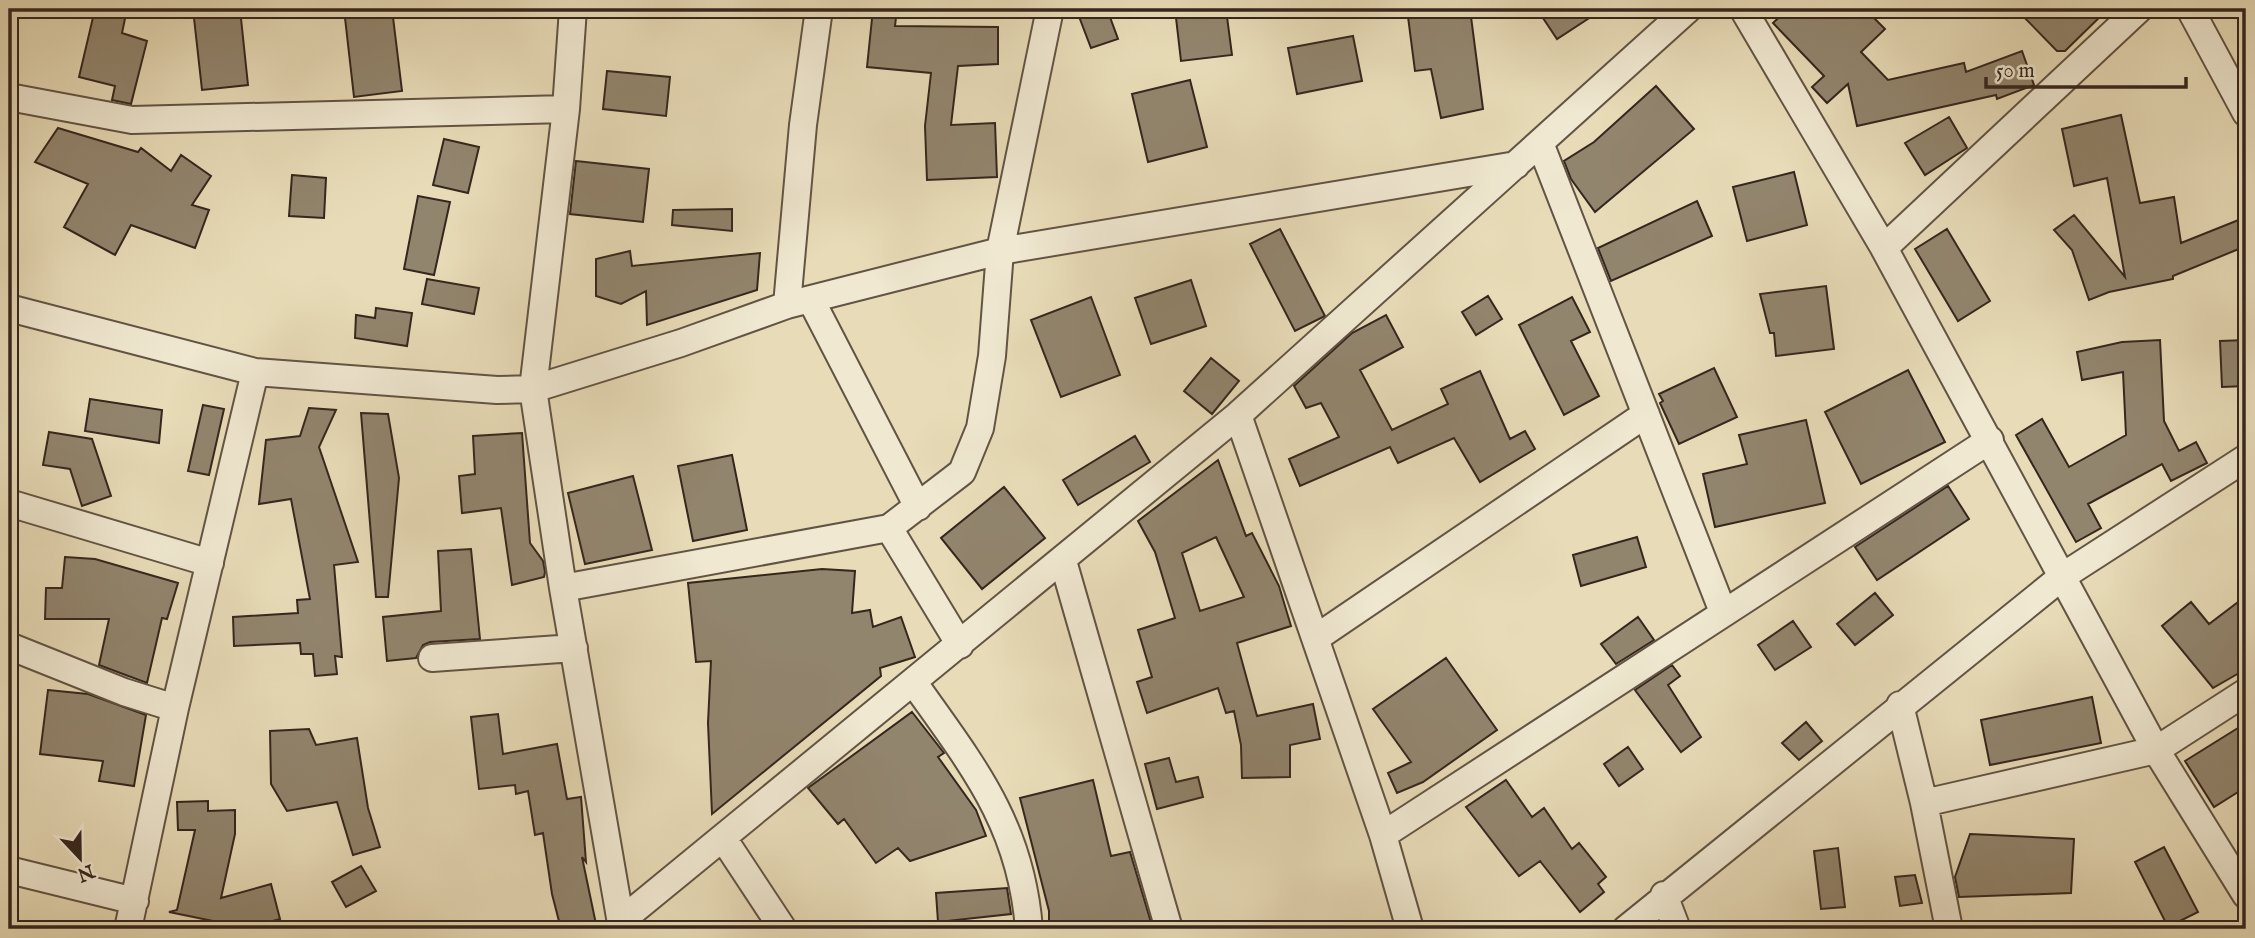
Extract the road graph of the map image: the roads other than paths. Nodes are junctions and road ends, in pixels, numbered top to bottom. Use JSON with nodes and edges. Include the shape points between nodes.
{"nodes":[{"id":1,"x":573,"y":9,"type":"edge"},
{"id":2,"x":819,"y":9,"type":"edge"},
{"id":3,"x":1049,"y":9,"type":"edge"},
{"id":4,"x":1688,"y":9,"type":"edge"},
{"id":5,"x":1744,"y":9,"type":"edge"},
{"id":6,"x":2139,"y":9,"type":"edge"},
{"id":7,"x":2190,"y":9,"type":"edge"},
{"id":8,"x":9,"y":97,"type":"edge"},
{"id":9,"x":566,"y":109,"type":"junction"},
{"id":10,"x":2246,"y":113,"type":"edge"},
{"id":11,"x":1540,"y":143,"type":"junction"},
{"id":12,"x":1516,"y":166,"type":"junction"},
{"id":13,"x":1884,"y":248,"type":"junction"},
{"id":14,"x":1000,"y":251,"type":"junction"},
{"id":15,"x":799,"y":303,"type":"junction"},
{"id":16,"x":9,"y":309,"type":"edge"},
{"id":17,"x":255,"y":372,"type":"junction"},
{"id":18,"x":533,"y":389,"type":"junction"},
{"id":19,"x":1646,"y":414,"type":"junction"},
{"id":20,"x":1238,"y":415,"type":"junction"},
{"id":21,"x":1990,"y":440,"type":"junction"},
{"id":22,"x":2246,"y":458,"type":"edge"},
{"id":23,"x":9,"y":503,"type":"edge"},
{"id":24,"x":918,"y":507,"type":"junction"},
{"id":25,"x":889,"y":528,"type":"junction"},
{"id":26,"x":1063,"y":561,"type":"junction"},
{"id":27,"x":210,"y":563,"type":"junction"},
{"id":28,"x":2063,"y":576,"type":"junction"},
{"id":29,"x":563,"y":588,"type":"junction"},
{"id":30,"x":1723,"y":612,"type":"junction"},
{"id":31,"x":1316,"y":638,"type":"junction"},
{"id":32,"x":960,"y":645,"type":"junction"},
{"id":33,"x":9,"y":646,"type":"edge"},
{"id":34,"x":574,"y":648,"type":"junction"},
{"id":35,"x":432,"y":658,"type":"dead end"},
{"id":36,"x":914,"y":683,"type":"junction"},
{"id":37,"x":2246,"y":692,"type":"edge"},
{"id":38,"x":1900,"y":705,"type":"junction"},
{"id":39,"x":175,"y":708,"type":"junction"},
{"id":40,"x":2156,"y":750,"type":"junction"},
{"id":41,"x":1924,"y":803,"type":"junction"},
{"id":42,"x":1383,"y":835,"type":"junction"},
{"id":43,"x":723,"y":838,"type":"junction"},
{"id":44,"x":9,"y":870,"type":"edge"},
{"id":45,"x":1664,"y":895,"type":"junction"},
{"id":46,"x":2246,"y":895,"type":"edge"},
{"id":47,"x":135,"y":901,"type":"junction"},
{"id":48,"x":622,"y":925,"type":"edge"},
{"id":49,"x":128,"y":929,"type":"edge"},
{"id":50,"x":783,"y":929,"type":"edge"},
{"id":51,"x":1029,"y":929,"type":"edge"},
{"id":52,"x":1170,"y":929,"type":"edge"},
{"id":53,"x":1410,"y":929,"type":"edge"},
{"id":54,"x":1626,"y":929,"type":"edge"},
{"id":55,"x":1677,"y":929,"type":"edge"},
{"id":56,"x":1949,"y":929,"type":"edge"}],
"edges":[{"from":1,"to":9,"type":"street"},
{"from":2,"to":15,"type":"street","via":[[803,125]]},
{"from":3,"to":14,"type":"street"},
{"from":4,"to":11,"type":"street"},
{"from":5,"to":13,"type":"street"},
{"from":6,"to":13,"type":"street"},
{"from":7,"to":10,"type":"street"},
{"from":8,"to":9,"type":"street","via":[[132,120]]},
{"from":9,"to":18,"type":"street"},
{"from":11,"to":12,"type":"street"},
{"from":11,"to":19,"type":"street"},
{"from":12,"to":14,"type":"street"},
{"from":12,"to":20,"type":"street"},
{"from":13,"to":21,"type":"street"},
{"from":14,"to":15,"type":"street"},
{"from":14,"to":24,"type":"street","via":[[981,428],[962,472]]},
{"from":15,"to":18,"type":"street"},
{"from":15,"to":24,"type":"street"},
{"from":16,"to":17,"type":"street"},
{"from":17,"to":18,"type":"street"},
{"from":17,"to":27,"type":"street"},
{"from":18,"to":29,"type":"street"},
{"from":19,"to":30,"type":"street"},
{"from":19,"to":31,"type":"street"},
{"from":20,"to":26,"type":"street"},
{"from":20,"to":31,"type":"street"},
{"from":21,"to":28,"type":"street"},
{"from":21,"to":30,"type":"street"},
{"from":22,"to":28,"type":"street"},
{"from":23,"to":27,"type":"street"},
{"from":24,"to":25,"type":"street"},
{"from":25,"to":29,"type":"street"},
{"from":25,"to":32,"type":"street"},
{"from":26,"to":32,"type":"street"},
{"from":26,"to":52,"type":"street"},
{"from":27,"to":39,"type":"street"},
{"from":28,"to":38,"type":"street"},
{"from":28,"to":40,"type":"street"},
{"from":29,"to":34,"type":"street"},
{"from":30,"to":42,"type":"street"},
{"from":31,"to":42,"type":"street"},
{"from":32,"to":36,"type":"street"},
{"from":33,"to":39,"type":"street"},
{"from":34,"to":35,"type":"street"},
{"from":34,"to":48,"type":"street"},
{"from":36,"to":43,"type":"street"},
{"from":36,"to":51,"type":"street","via":[[974,767],[1008,828],[1026,891]]},
{"from":37,"to":40,"type":"street"},
{"from":38,"to":41,"type":"street"},
{"from":38,"to":45,"type":"street"},
{"from":39,"to":47,"type":"street"},
{"from":40,"to":41,"type":"street"},
{"from":40,"to":46,"type":"street"},
{"from":41,"to":56,"type":"street"},
{"from":42,"to":53,"type":"street"},
{"from":43,"to":48,"type":"street"},
{"from":43,"to":50,"type":"street"},
{"from":44,"to":47,"type":"street"},
{"from":45,"to":54,"type":"street"},
{"from":45,"to":55,"type":"street"},
{"from":47,"to":49,"type":"street"}]}
